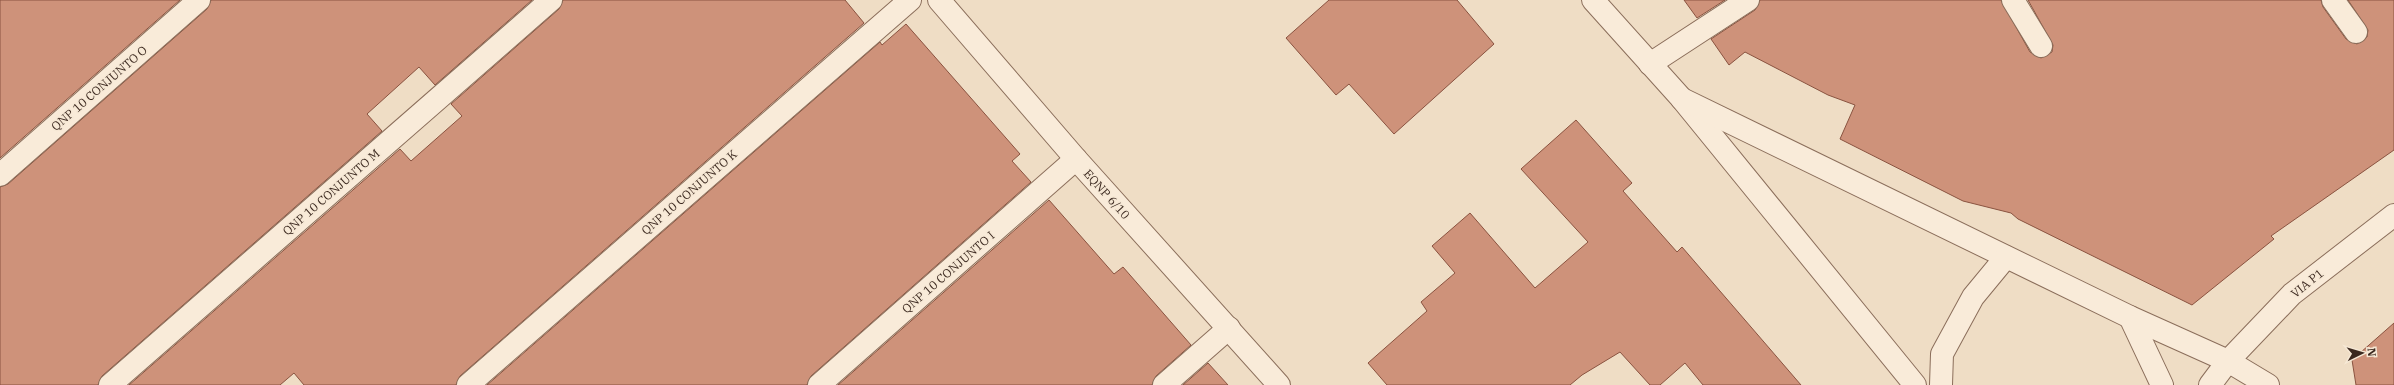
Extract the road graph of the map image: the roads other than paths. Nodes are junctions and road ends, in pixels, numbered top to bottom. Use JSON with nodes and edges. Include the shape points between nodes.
{"nodes":[{"id":1,"x":199,"y":0,"type":"edge"},
{"id":2,"x":551,"y":0,"type":"edge"},
{"id":3,"x":910,"y":0,"type":"edge"},
{"id":4,"x":939,"y":0,"type":"edge"},
{"id":5,"x":1593,"y":0,"type":"edge"},
{"id":6,"x":1748,"y":0,"type":"edge"},
{"id":7,"x":2013,"y":0,"type":"edge"},
{"id":8,"x":2334,"y":0,"type":"edge"},
{"id":9,"x":2356,"y":32,"type":"dead end"},
{"id":10,"x":2041,"y":46,"type":"dead end"},
{"id":11,"x":1650,"y":64,"type":"junction"},
{"id":12,"x":1682,"y":99,"type":"junction"},
{"id":13,"x":1076,"y":159,"type":"junction"},
{"id":14,"x":0,"y":175,"type":"edge"},
{"id":15,"x":2394,"y":215,"type":"edge"},
{"id":16,"x":2006,"y":257,"type":"junction"},
{"id":17,"x":2130,"y":317,"type":"junction"},
{"id":18,"x":1229,"y":328,"type":"junction"},
{"id":19,"x":2228,"y":361,"type":"junction"},
{"id":20,"x":110,"y":385,"type":"edge"},
{"id":21,"x":468,"y":385,"type":"edge"},
{"id":22,"x":819,"y":385,"type":"edge"},
{"id":23,"x":1164,"y":385,"type":"edge"},
{"id":24,"x":1279,"y":385,"type":"edge"},
{"id":25,"x":1915,"y":385,"type":"edge"},
{"id":26,"x":1942,"y":385,"type":"edge"},
{"id":27,"x":2162,"y":385,"type":"edge"},
{"id":28,"x":2210,"y":385,"type":"edge"},
{"id":29,"x":2268,"y":385,"type":"edge"}],
"edges":[{"from":1,"to":14,"type":"street","name":"QNP 10 CONJUNTO O"},
{"from":2,"to":20,"type":"street","name":"QNP 10 CONJUNTO M"},
{"from":3,"to":21,"type":"street","name":"QNP 10 CONJUNTO K"},
{"from":4,"to":13,"type":"street","name":"EQNP 6/10"},
{"from":5,"to":11,"type":"street"},
{"from":6,"to":11,"type":"street"},
{"from":7,"to":10,"type":"street"},
{"from":8,"to":9,"type":"street"},
{"from":11,"to":12,"type":"street"},
{"from":12,"to":16,"type":"street"},
{"from":12,"to":25,"type":"street"},
{"from":13,"to":18,"type":"street","name":"EQNP 6/10"},
{"from":13,"to":22,"type":"street","name":"QNP 10 CONJUNTO I"},
{"from":15,"to":19,"type":"street","name":"VIA P1","via":[[2292,294]]},
{"from":16,"to":17,"type":"street"},
{"from":16,"to":26,"type":"street","via":[[1973,297],[1942,354]]},
{"from":17,"to":19,"type":"street"},
{"from":17,"to":27,"type":"street"},
{"from":18,"to":23,"type":"street"},
{"from":18,"to":24,"type":"street","name":"EQNP 6/10"},
{"from":19,"to":28,"type":"street","name":"VIA P1"},
{"from":19,"to":29,"type":"street"}]}
